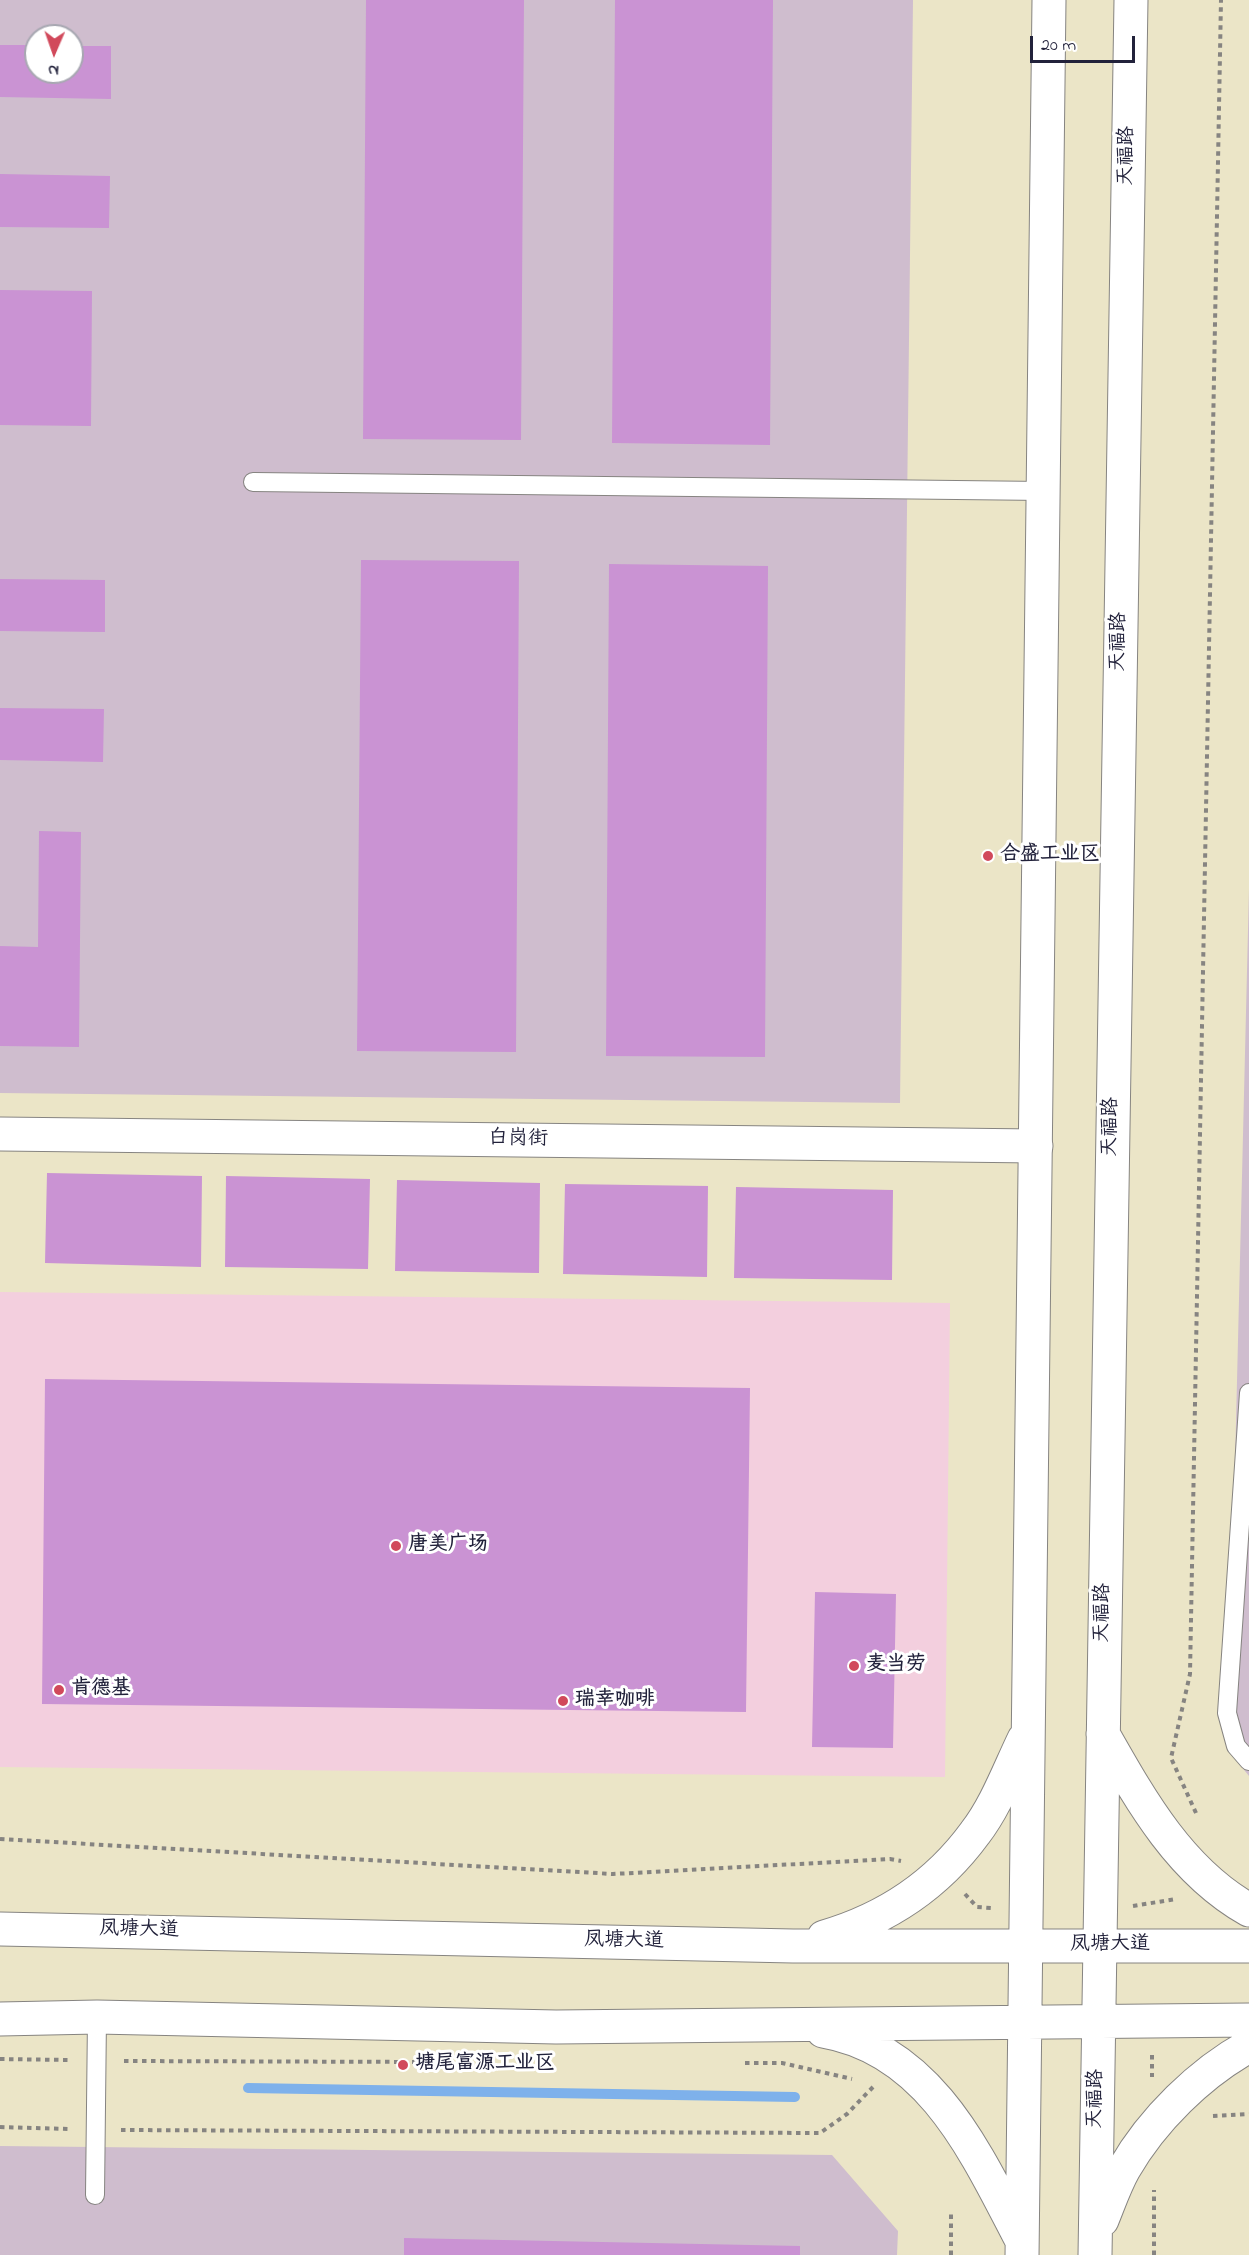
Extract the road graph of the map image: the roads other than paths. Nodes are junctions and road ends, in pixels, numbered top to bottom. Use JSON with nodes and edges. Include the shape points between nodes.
{"nodes":[{"id":1,"x":1049,"y":0,"type":"edge"},
{"id":2,"x":1131,"y":0,"type":"edge"},
{"id":3,"x":253,"y":482,"type":"dead end"},
{"id":4,"x":1044,"y":491,"type":"junction"},
{"id":5,"x":0,"y":1134,"type":"edge"},
{"id":6,"x":1036,"y":1146,"type":"junction"},
{"id":7,"x":1249,"y":1393,"type":"edge"},
{"id":8,"x":1028,"y":1730,"type":"junction"},
{"id":9,"x":1102,"y":1733,"type":"junction"},
{"id":10,"x":1249,"y":1761,"type":"edge"},
{"id":11,"x":1249,"y":1910,"type":"edge"},
{"id":12,"x":0,"y":1929,"type":"edge"},
{"id":13,"x":793,"y":1946,"type":"junction"},
{"id":14,"x":1026,"y":1946,"type":"junction"},
{"id":15,"x":1099,"y":1946,"type":"junction"},
{"id":16,"x":1249,"y":1946,"type":"edge"},
{"id":17,"x":97,"y":2017,"type":"junction"},
{"id":18,"x":0,"y":2019,"type":"edge"},
{"id":19,"x":1249,"y":2020,"type":"edge"},
{"id":20,"x":1098,"y":2021,"type":"junction"},
{"id":21,"x":1025,"y":2022,"type":"junction"},
{"id":22,"x":771,"y":2023,"type":"junction"},
{"id":23,"x":1249,"y":2046,"type":"edge"},
{"id":24,"x":95,"y":2195,"type":"dead end"},
{"id":25,"x":1095,"y":2245,"type":"edge"},
{"id":26,"x":1022,"y":2248,"type":"edge"}],
"edges":[{"from":1,"to":4,"type":"main road"},
{"from":2,"to":9,"type":"main road","name":"天福路"},
{"from":3,"to":4,"type":"lane"},
{"from":4,"to":6,"type":"main road"},
{"from":5,"to":6,"type":"main road","name":"白岗街"},
{"from":6,"to":8,"type":"main road"},
{"from":7,"to":10,"type":"lane","via":[[1227,1713],[1236,1746]]},
{"from":8,"to":13,"type":"main road","via":[[977,1832],[945,1870],[904,1903],[854,1928]]},
{"from":8,"to":14,"type":"main road"},
{"from":9,"to":11,"type":"main road","via":[[1163,1832],[1192,1867]]},
{"from":9,"to":15,"type":"main road","name":"天福路"},
{"from":12,"to":13,"type":"main road","name":"凤塘大道"},
{"from":13,"to":14,"type":"main road","name":"凤塘大道"},
{"from":14,"to":15,"type":"main road","name":"凤塘大道"},
{"from":14,"to":21,"type":"main road"},
{"from":15,"to":16,"type":"main road","name":"凤塘大道"},
{"from":15,"to":20,"type":"main road","name":"天福路"},
{"from":17,"to":18,"type":"main road"},
{"from":17,"to":22,"type":"main road","via":[[556,2027]]},
{"from":17,"to":24,"type":"lane"},
{"from":19,"to":20,"type":"main road"},
{"from":20,"to":21,"type":"main road"},
{"from":20,"to":25,"type":"main road","name":"天福路"},
{"from":21,"to":22,"type":"main road"},
{"from":21,"to":26,"type":"main road"},
{"from":22,"to":26,"type":"main road","via":[[842,2034],[888,2055],[914,2074],[948,2110],[976,2154]]},
{"from":23,"to":25,"type":"main road","via":[[1192,2088],[1155,2126],[1124,2169]]}]}
